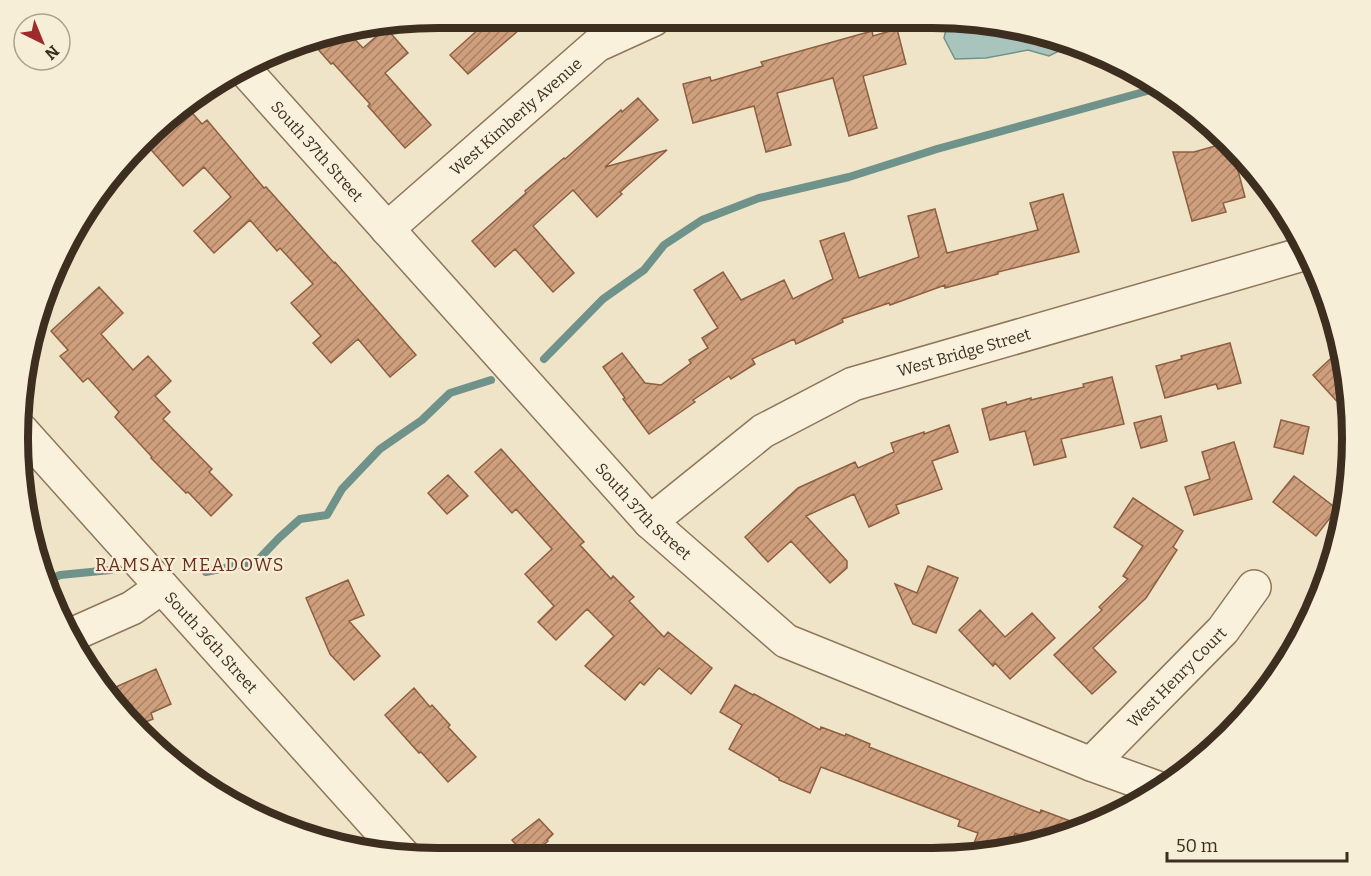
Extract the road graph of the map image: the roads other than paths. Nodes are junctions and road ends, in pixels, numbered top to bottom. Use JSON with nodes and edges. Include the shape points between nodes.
{"nodes":[{"id":1,"x":636,"y":28,"type":"edge"},
{"id":2,"x":249,"y":75,"type":"edge"},
{"id":3,"x":387,"y":229,"type":"junction"},
{"id":4,"x":1299,"y":255,"type":"edge"},
{"id":5,"x":28,"y":438,"type":"edge"},
{"id":6,"x":650,"y":522,"type":"junction"},
{"id":7,"x":162,"y":587,"type":"junction"},
{"id":8,"x":1254,"y":587,"type":"dead end"},
{"id":9,"x":78,"y":632,"type":"edge"},
{"id":10,"x":1091,"y":764,"type":"junction"},
{"id":11,"x":1150,"y":785,"type":"edge"},
{"id":12,"x":394,"y":845,"type":"edge"}],
"edges":[{"from":1,"to":3,"type":"street","name":"West Kimberly Avenue","via":[[597,45]]},
{"from":2,"to":3,"type":"street","name":"South 37th Street"},
{"from":3,"to":6,"type":"street","name":"South 37th Street"},
{"from":4,"to":6,"type":"street","name":"West Bridge Street","via":[[853,384],[763,431]]},
{"from":5,"to":7,"type":"street","name":"South 36th Street"},
{"from":6,"to":10,"type":"street","name":"South 37th Street","via":[[786,641]]},
{"from":7,"to":9,"type":"street","via":[[132,608]]},
{"from":7,"to":12,"type":"street","name":"South 36th Street"},
{"from":8,"to":10,"type":"street","name":"West Henry Court","via":[[1223,630]]},
{"from":10,"to":11,"type":"street","name":"South 37th Street"}]}
